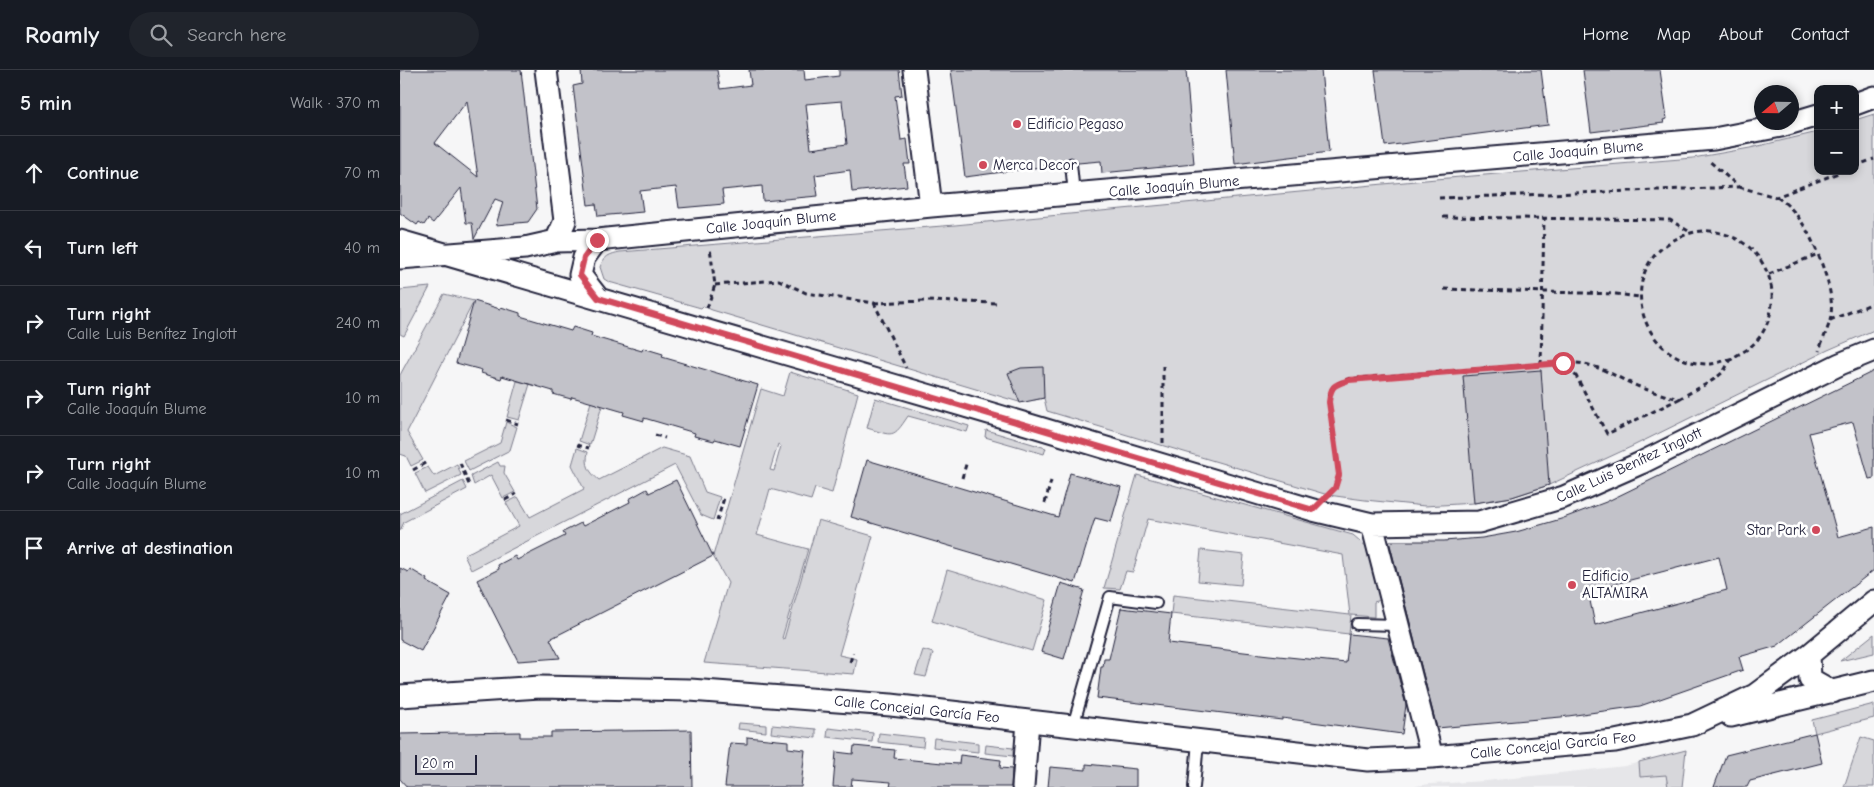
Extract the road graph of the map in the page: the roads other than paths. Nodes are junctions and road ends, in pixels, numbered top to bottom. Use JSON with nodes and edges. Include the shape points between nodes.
{"nodes":[{"id":1,"x":546,"y":70,"type":"edge"},
{"id":2,"x":914,"y":70,"type":"edge"},
{"id":3,"x":1874,"y":97,"type":"edge"},
{"id":4,"x":1859,"y":103,"type":"edge"},
{"id":5,"x":1814,"y":116,"type":"edge"},
{"id":6,"x":1071,"y":164,"type":"dead end"},
{"id":7,"x":1074,"y":194,"type":"junction"},
{"id":8,"x":931,"y":206,"type":"junction"},
{"id":9,"x":597,"y":240,"type":"junction"},
{"id":10,"x":400,"y":241,"type":"edge"},
{"id":11,"x":556,"y":241,"type":"junction"},
{"id":12,"x":449,"y":255,"type":"junction"},
{"id":13,"x":400,"y":258,"type":"edge"},
{"id":14,"x":598,"y":298,"type":"junction"},
{"id":15,"x":1874,"y":350,"type":"edge"},
{"id":16,"x":1372,"y":524,"type":"junction"},
{"id":17,"x":1874,"y":602,"type":"edge"},
{"id":18,"x":1156,"y":604,"type":"dead end"},
{"id":19,"x":1357,"y":624,"type":"dead end"},
{"id":20,"x":1398,"y":625,"type":"junction"},
{"id":21,"x":1809,"y":655,"type":"junction"},
{"id":22,"x":1874,"y":681,"type":"edge"},
{"id":23,"x":1832,"y":692,"type":"junction"},
{"id":24,"x":400,"y":696,"type":"edge"},
{"id":25,"x":1028,"y":721,"type":"junction"},
{"id":26,"x":1073,"y":726,"type":"junction"},
{"id":27,"x":1692,"y":726,"type":"junction"},
{"id":28,"x":1198,"y":741,"type":"junction"},
{"id":29,"x":1432,"y":757,"type":"junction"},
{"id":30,"x":1023,"y":787,"type":"edge"},
{"id":31,"x":1194,"y":787,"type":"edge"}],
"edges":[{"from":1,"to":11,"type":"street","via":[[565,221]]},
{"from":2,"to":8,"type":"street"},
{"from":3,"to":4,"type":"street"},
{"from":5,"to":7,"type":"street","name":"Calle Joaquín Blume","via":[[1781,126],[1714,138]]},
{"from":6,"to":7,"type":"lane"},
{"from":7,"to":8,"type":"street","name":"Calle Joaquín Blume"},
{"from":8,"to":9,"type":"street","name":"Calle Joaquín Blume"},
{"from":9,"to":11,"type":"street","name":"Calle Joaquín Blume"},
{"from":9,"to":14,"type":"street","via":[[584,258],[580,275]]},
{"from":10,"to":12,"type":"street"},
{"from":11,"to":12,"type":"street","via":[[525,248]]},
{"from":12,"to":13,"type":"street"},
{"from":12,"to":14,"type":"street","name":"Calle Luis Benítez Inglott"},
{"from":14,"to":16,"type":"street","name":"Calle Luis Benítez Inglott","via":[[1313,510]]},
{"from":15,"to":16,"type":"street","name":"Calle Luis Benítez Inglott","via":[[1564,497],[1479,522]]},
{"from":16,"to":20,"type":"street"},
{"from":17,"to":21,"type":"street","name":"Calle Concejal García Feo"},
{"from":18,"to":26,"type":"lane","via":[[1110,597]]},
{"from":19,"to":20,"type":"lane"},
{"from":20,"to":29,"type":"street"},
{"from":21,"to":23,"type":"street","via":[[1810,679]]},
{"from":21,"to":27,"type":"street","name":"Calle Concejal García Feo","via":[[1755,695]]},
{"from":22,"to":23,"type":"street"},
{"from":23,"to":27,"type":"street"},
{"from":24,"to":25,"type":"street","name":"Calle Concejal García Feo","via":[[540,687],[690,690],[891,705]]},
{"from":25,"to":26,"type":"street","name":"Calle Concejal García Feo"},
{"from":25,"to":30,"type":"street"},
{"from":26,"to":28,"type":"street","name":"Calle Concejal García Feo"},
{"from":27,"to":29,"type":"street","name":"Calle Concejal García Feo","via":[[1616,741]]},
{"from":28,"to":29,"type":"street","name":"Calle Concejal García Feo","via":[[1368,760]]},
{"from":28,"to":31,"type":"lane"}]}
